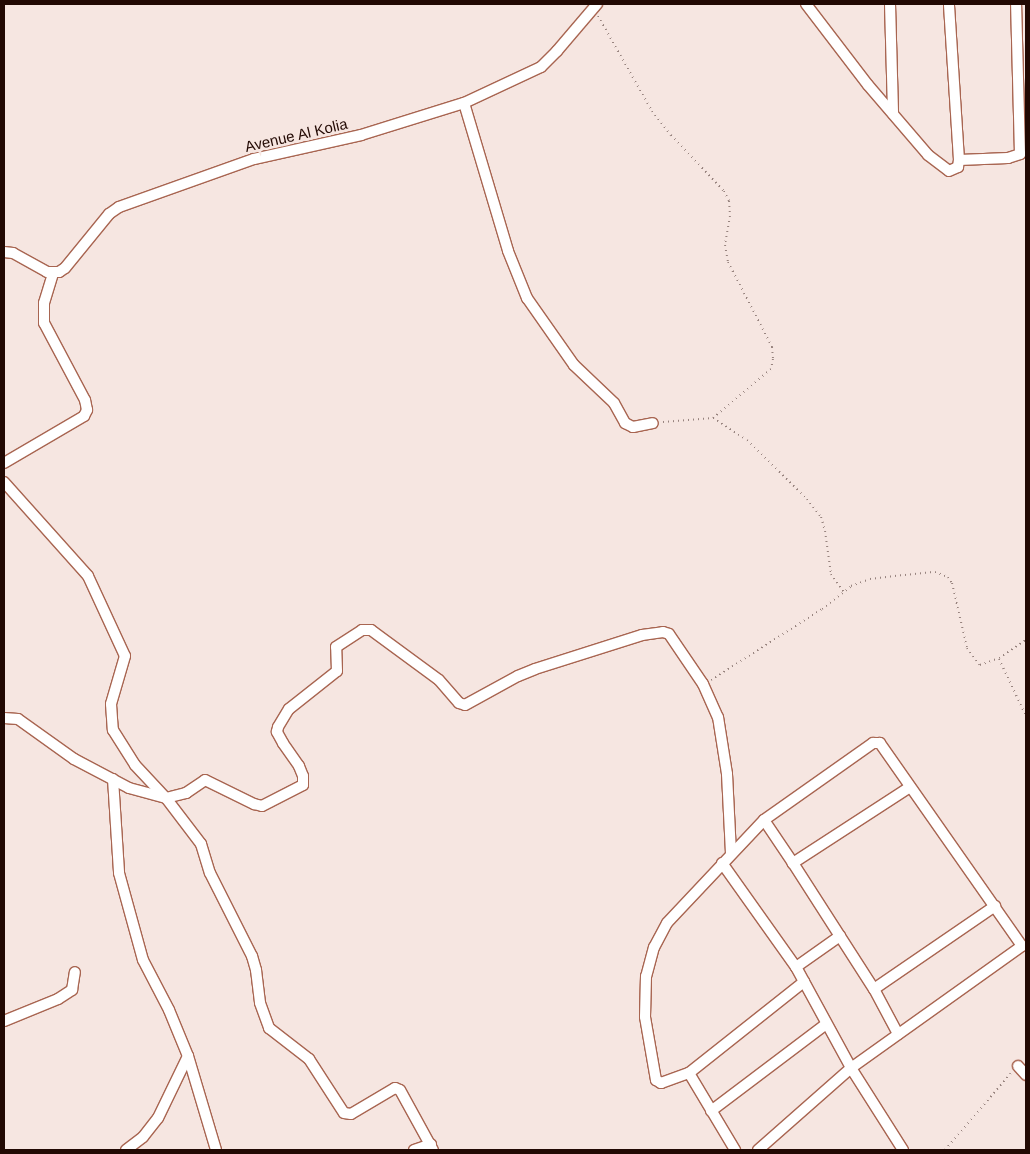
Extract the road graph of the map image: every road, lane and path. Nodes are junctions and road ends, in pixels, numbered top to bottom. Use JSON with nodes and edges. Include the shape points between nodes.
{"nodes":[{"id":1,"x":806,"y":4,"type":"edge"},
{"id":2,"x":890,"y":4,"type":"edge"},
{"id":3,"x":949,"y":4,"type":"edge"},
{"id":4,"x":1016,"y":4,"type":"edge"},
{"id":5,"x":595,"y":6,"type":"edge"},
{"id":6,"x":464,"y":103,"type":"junction"},
{"id":7,"x":893,"y":114,"type":"junction"},
{"id":8,"x":1022,"y":129,"type":"edge"},
{"id":9,"x":959,"y":160,"type":"junction"},
{"id":10,"x":4,"y":252,"type":"edge"},
{"id":11,"x":53,"y":273,"type":"junction"},
{"id":12,"x":713,"y":418,"type":"junction"},
{"id":13,"x":654,"y":423,"type":"joint"},
{"id":14,"x":4,"y":464,"type":"edge"},
{"id":15,"x":4,"y":482,"type":"edge"},
{"id":16,"x":844,"y":592,"type":"junction"},
{"id":17,"x":1026,"y":640,"type":"edge"},
{"id":18,"x":999,"y":658,"type":"junction"},
{"id":19,"x":703,"y":684,"type":"junction"},
{"id":20,"x":1026,"y":716,"type":"edge"},
{"id":21,"x":4,"y":718,"type":"edge"},
{"id":22,"x":113,"y":779,"type":"junction"},
{"id":23,"x":910,"y":788,"type":"junction"},
{"id":24,"x":166,"y":798,"type":"junction"},
{"id":25,"x":764,"y":820,"type":"junction"},
{"id":26,"x":731,"y":853,"type":"junction"},
{"id":27,"x":722,"y":863,"type":"junction"},
{"id":28,"x":793,"y":863,"type":"junction"},
{"id":29,"x":995,"y":906,"type":"junction"},
{"id":30,"x":840,"y":936,"type":"junction"},
{"id":31,"x":796,"y":967,"type":"junction"},
{"id":32,"x":74,"y":972,"type":"dead end"},
{"id":33,"x":804,"y":982,"type":"junction"},
{"id":34,"x":874,"y":989,"type":"junction"},
{"id":35,"x":4,"y":1021,"type":"edge"},
{"id":36,"x":826,"y":1024,"type":"junction"},
{"id":37,"x":898,"y":1034,"type":"junction"},
{"id":38,"x":188,"y":1056,"type":"junction"},
{"id":39,"x":1018,"y":1066,"type":"joint"},
{"id":40,"x":851,"y":1068,"type":"junction"},
{"id":41,"x":689,"y":1073,"type":"junction"},
{"id":42,"x":1026,"y":1075,"type":"edge"},
{"id":43,"x":711,"y":1111,"type":"junction"},
{"id":44,"x":432,"y":1147,"type":"edge"},
{"id":45,"x":126,"y":1150,"type":"edge"},
{"id":46,"x":216,"y":1150,"type":"edge"},
{"id":47,"x":414,"y":1150,"type":"edge"},
{"id":48,"x":735,"y":1150,"type":"edge"},
{"id":49,"x":758,"y":1150,"type":"edge"},
{"id":50,"x":903,"y":1150,"type":"edge"},
{"id":51,"x":946,"y":1150,"type":"edge"}],
"edges":[{"from":1,"to":7,"type":"street"},
{"from":2,"to":7,"type":"street"},
{"from":3,"to":9,"type":"street"},
{"from":4,"to":8,"type":"street"},
{"from":5,"to":6,"type":"street","name":"Avenue Al Kolia","via":[[541,67]]},
{"from":5,"to":12,"type":"path","via":[[652,112],[724,191],[729,201],[730,216],[725,245],[728,262],[772,347],[771,369]]},
{"from":6,"to":11,"type":"street","name":"Avenue Al Kolia","via":[[361,135],[254,159],[133,200],[109,214],[65,268]]},
{"from":6,"to":13,"type":"street","via":[[508,251],[527,298],[574,364],[614,404],[625,423],[633,427]]},
{"from":7,"to":9,"type":"street","via":[[942,168],[955,170]]},
{"from":8,"to":9,"type":"street","via":[[1018,156]]},
{"from":10,"to":11,"type":"street","via":[[13,253]]},
{"from":11,"to":14,"type":"street","via":[[44,303],[44,323],[87,410],[84,416]]},
{"from":12,"to":13,"type":"path"},
{"from":12,"to":16,"type":"path","via":[[747,440],[807,499],[826,531],[831,574]]},
{"from":15,"to":24,"type":"street","via":[[88,576],[125,656],[111,704],[113,730],[135,765]]},
{"from":16,"to":18,"type":"path","via":[[870,579],[941,574],[952,583],[967,648],[980,665]]},
{"from":16,"to":19,"type":"path","via":[[734,667]]},
{"from":17,"to":18,"type":"path"},
{"from":18,"to":20,"type":"path"},
{"from":19,"to":24,"type":"street","via":[[669,634],[657,632],[535,669],[462,704],[439,680],[371,630],[362,630],[336,647],[337,671],[289,709],[278,727],[277,732],[299,766],[303,785],[262,806],[205,780],[186,793]]},
{"from":19,"to":26,"type":"street","via":[[718,717],[727,774]]},
{"from":21,"to":22,"type":"street","via":[[18,718],[74,760]]},
{"from":22,"to":24,"type":"street","via":[[148,795]]},
{"from":22,"to":38,"type":"street","via":[[119,873],[143,960]]},
{"from":23,"to":25,"type":"street","via":[[884,746],[873,743]]},
{"from":23,"to":28,"type":"street"},
{"from":23,"to":29,"type":"street"},
{"from":24,"to":44,"type":"street","via":[[201,844],[210,873],[252,956],[260,1003],[269,1028],[308,1059],[344,1113],[352,1114],[395,1088],[400,1090]]},
{"from":25,"to":26,"type":"street"},
{"from":25,"to":28,"type":"street"},
{"from":26,"to":27,"type":"street"},
{"from":27,"to":31,"type":"street"},
{"from":27,"to":41,"type":"street","via":[[667,923],[654,947],[646,976],[645,1017],[656,1080],[661,1083]]},
{"from":28,"to":30,"type":"street"},
{"from":29,"to":34,"type":"street"},
{"from":29,"to":37,"type":"street","via":[[1022,946]]},
{"from":30,"to":31,"type":"street"},
{"from":30,"to":34,"type":"street"},
{"from":31,"to":33,"type":"street"},
{"from":32,"to":35,"type":"street","via":[[72,990]]},
{"from":33,"to":36,"type":"street"},
{"from":33,"to":41,"type":"street"},
{"from":34,"to":37,"type":"street"},
{"from":36,"to":40,"type":"street"},
{"from":36,"to":43,"type":"street"},
{"from":37,"to":40,"type":"street"},
{"from":38,"to":45,"type":"street","via":[[158,1118],[143,1137]]},
{"from":38,"to":46,"type":"street"},
{"from":39,"to":42,"type":"street"},
{"from":39,"to":51,"type":"path"},
{"from":40,"to":49,"type":"street"},
{"from":40,"to":50,"type":"street"},
{"from":41,"to":43,"type":"street"},
{"from":43,"to":48,"type":"street"},
{"from":44,"to":47,"type":"street"}]}
